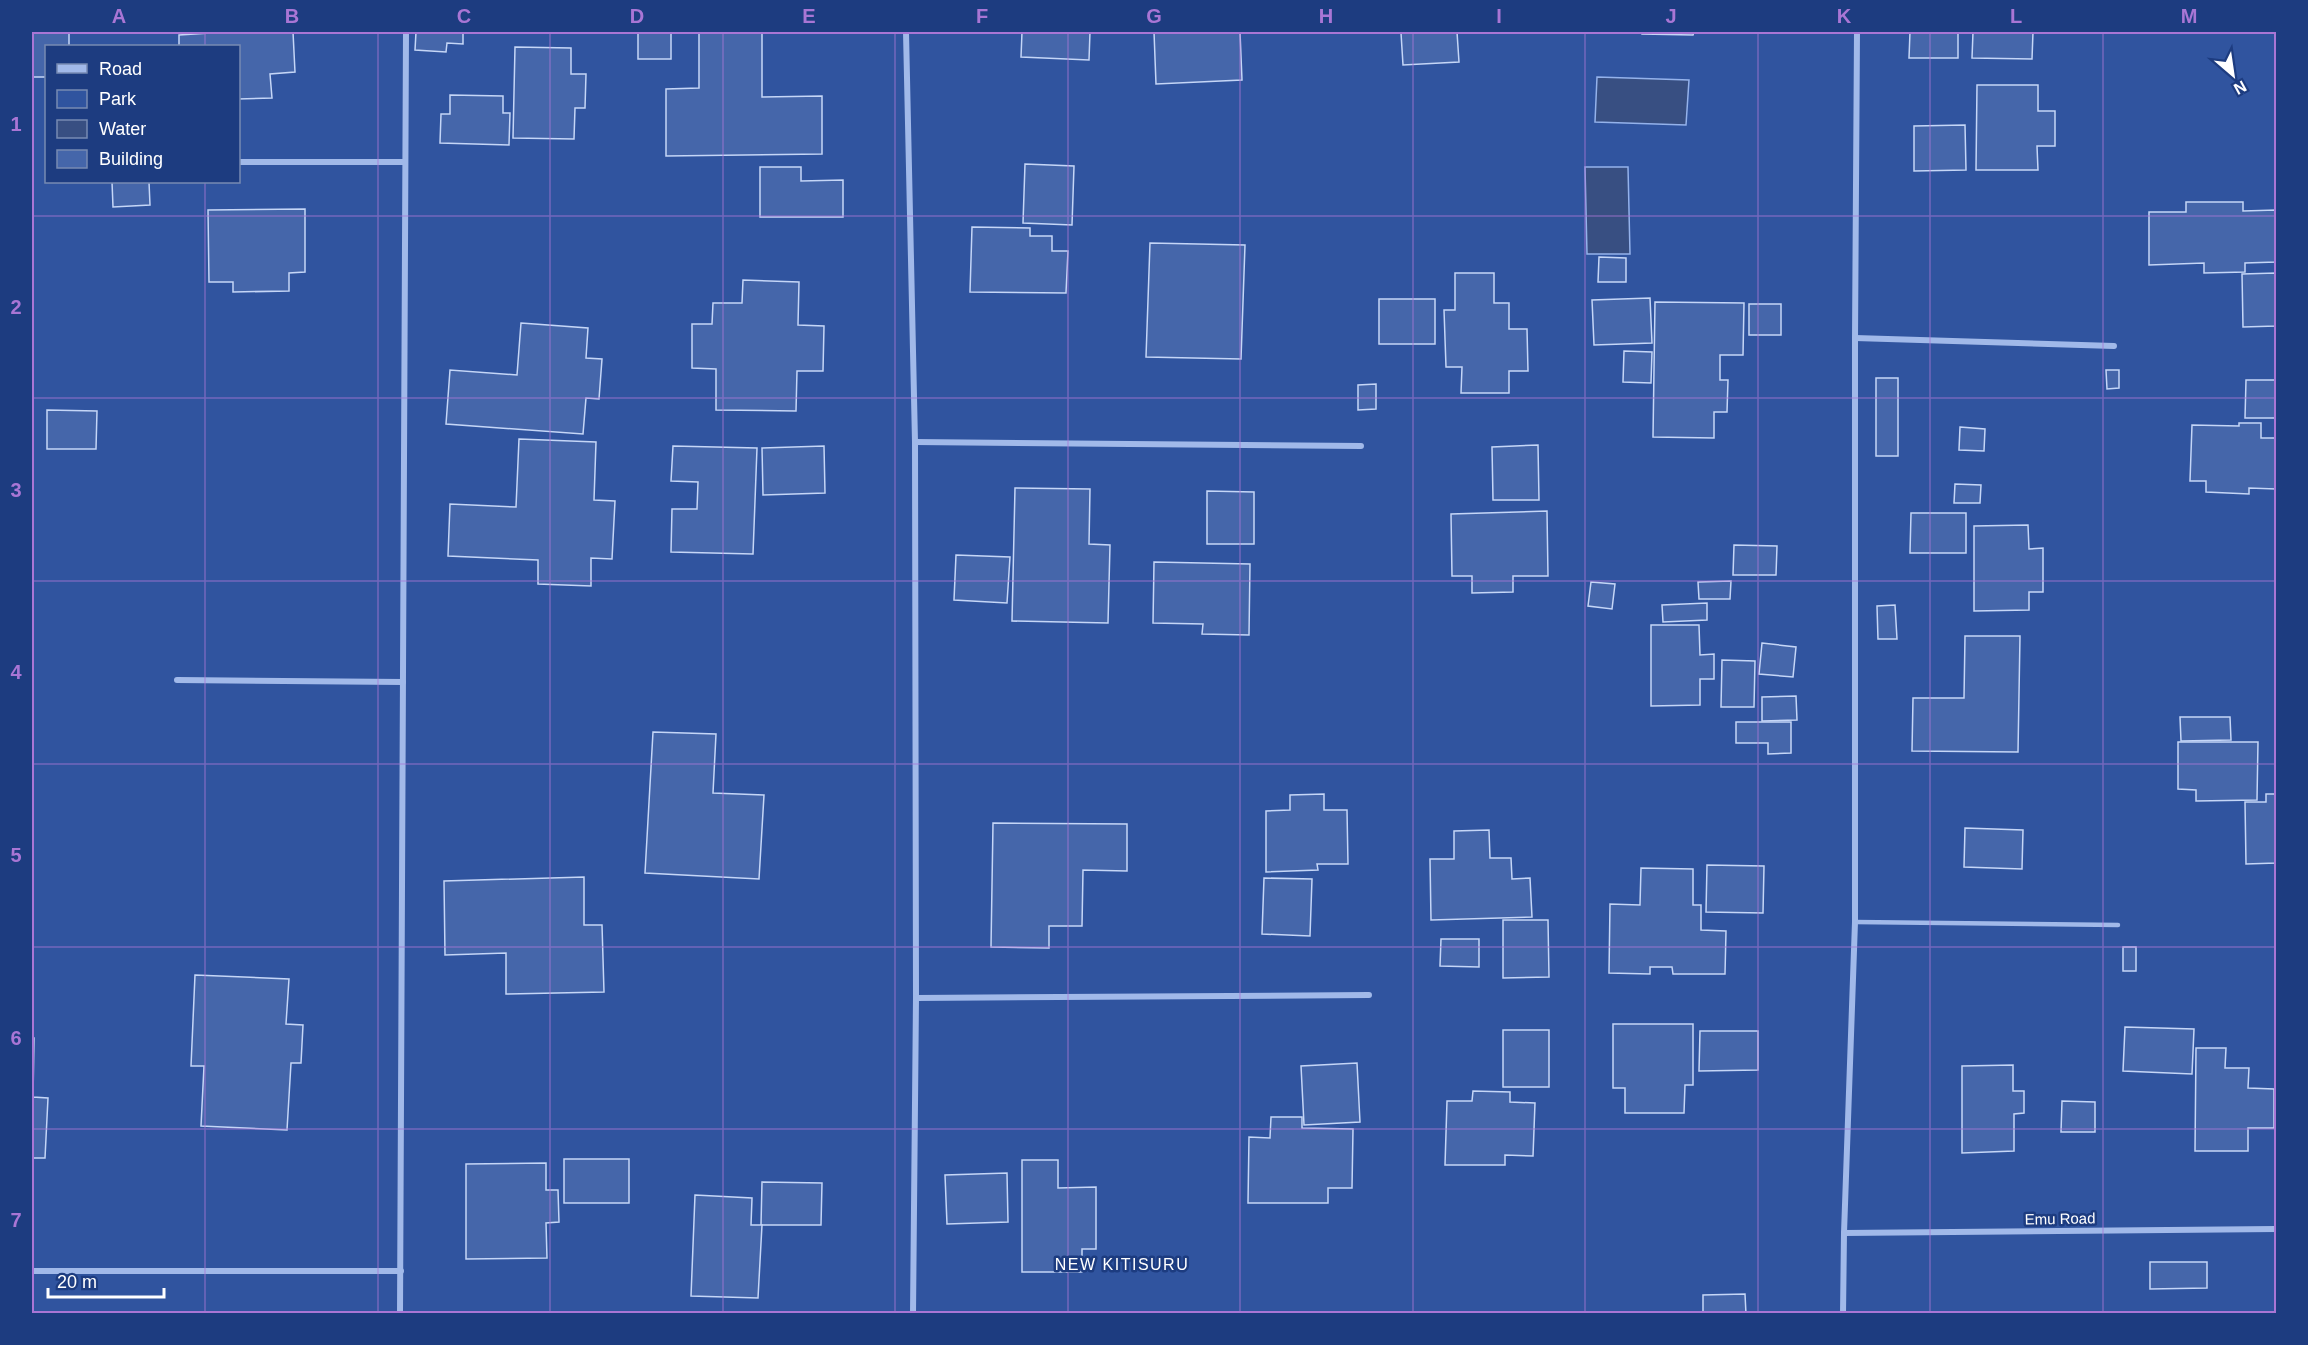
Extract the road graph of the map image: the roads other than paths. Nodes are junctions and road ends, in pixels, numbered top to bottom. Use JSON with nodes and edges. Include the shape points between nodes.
{"nodes":[{"id":1,"x":406,"y":32,"type":"edge"},
{"id":2,"x":906,"y":32,"type":"edge"},
{"id":3,"x":1857,"y":32,"type":"edge"},
{"id":4,"x":240,"y":162,"type":"edge"},
{"id":5,"x":404,"y":162,"type":"junction"},
{"id":6,"x":1855,"y":338,"type":"junction"},
{"id":7,"x":2114,"y":346,"type":"dead end"},
{"id":8,"x":915,"y":442,"type":"junction"},
{"id":9,"x":1361,"y":446,"type":"dead end"},
{"id":10,"x":177,"y":680,"type":"dead end"},
{"id":11,"x":403,"y":682,"type":"junction"},
{"id":12,"x":1856,"y":922,"type":"junction"},
{"id":13,"x":2118,"y":925,"type":"dead end"},
{"id":14,"x":1369,"y":995,"type":"dead end"},
{"id":15,"x":916,"y":998,"type":"junction"},
{"id":16,"x":2277,"y":1229,"type":"edge"},
{"id":17,"x":1844,"y":1233,"type":"junction"},
{"id":18,"x":32,"y":1271,"type":"edge"},
{"id":19,"x":401,"y":1271,"type":"junction"},
{"id":20,"x":400,"y":1314,"type":"edge"},
{"id":21,"x":914,"y":1314,"type":"edge"},
{"id":22,"x":1843,"y":1314,"type":"edge"}],
"edges":[{"from":1,"to":5,"type":"street"},
{"from":2,"to":8,"type":"street"},
{"from":3,"to":6,"type":"street"},
{"from":4,"to":5,"type":"street"},
{"from":5,"to":11,"type":"street"},
{"from":6,"to":7,"type":"street"},
{"from":6,"to":12,"type":"street"},
{"from":8,"to":9,"type":"street"},
{"from":8,"to":15,"type":"street"},
{"from":10,"to":11,"type":"street"},
{"from":11,"to":19,"type":"street"},
{"from":12,"to":13,"type":"lane"},
{"from":12,"to":17,"type":"street"},
{"from":14,"to":15,"type":"street"},
{"from":15,"to":21,"type":"street"},
{"from":16,"to":17,"type":"street","name":"Emu Road"},
{"from":17,"to":22,"type":"street"},
{"from":18,"to":19,"type":"street"},
{"from":19,"to":20,"type":"street"}]}
